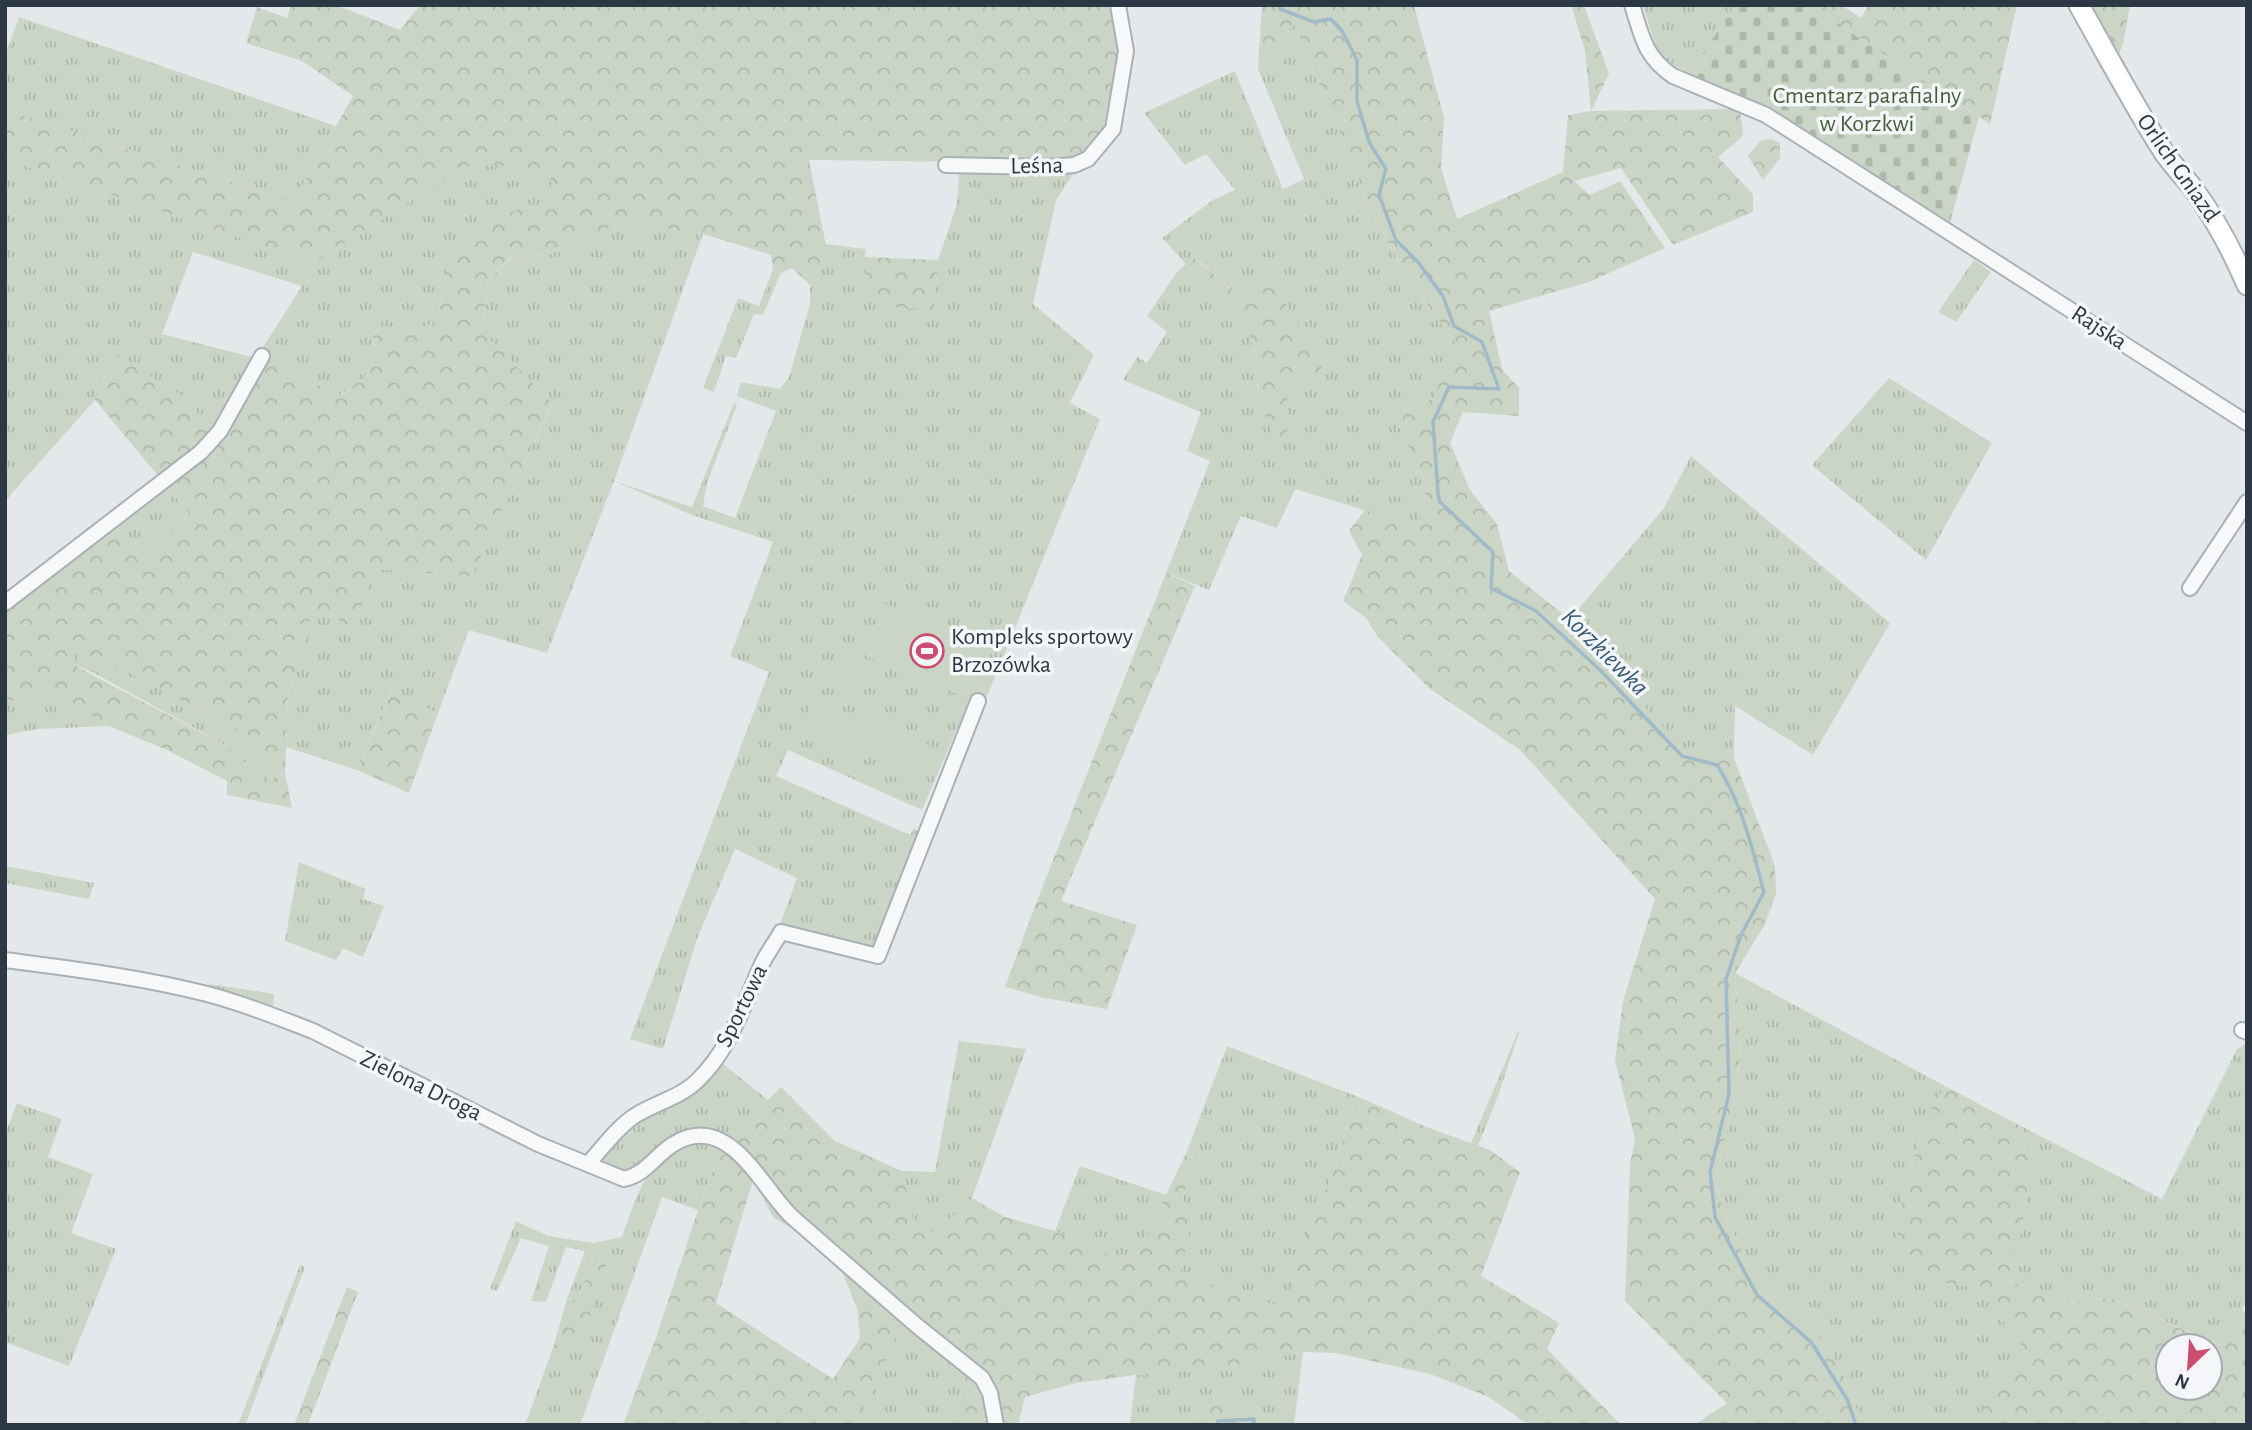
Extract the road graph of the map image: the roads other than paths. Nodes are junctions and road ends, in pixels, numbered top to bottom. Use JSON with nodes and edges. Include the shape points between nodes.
{"nodes":[{"id":1,"x":1118,"y":5,"type":"edge"},
{"id":2,"x":1632,"y":5,"type":"edge"},
{"id":3,"x":2079,"y":5,"type":"edge"},
{"id":4,"x":946,"y":166,"type":"dead end"},
{"id":5,"x":2247,"y":285,"type":"edge"},
{"id":6,"x":262,"y":356,"type":"dead end"},
{"id":7,"x":2247,"y":423,"type":"edge"},
{"id":8,"x":2247,"y":502,"type":"edge"},
{"id":9,"x":2190,"y":589,"type":"dead end"},
{"id":10,"x":5,"y":603,"type":"edge"},
{"id":11,"x":978,"y":701,"type":"dead end"},
{"id":12,"x":5,"y":960,"type":"edge"},
{"id":13,"x":589,"y":1163,"type":"junction"},
{"id":14,"x":996,"y":1425,"type":"edge"}],
"edges":[{"from":1,"to":4,"type":"street","name":"Leśna","via":[[1126,51],[1113,129],[1088,159],[1049,167]]},
{"from":2,"to":7,"type":"street","name":"Rajska","via":[[1651,57],[1673,76],[1766,115]]},
{"from":3,"to":5,"type":"street","name":"Orlich Gniazd","via":[[2137,109],[2217,224]]},
{"from":6,"to":10,"type":"street","via":[[220,431],[201,452]]},
{"from":8,"to":9,"type":"street"},
{"from":11,"to":13,"type":"street","name":"Sportowa","via":[[878,956],[781,932],[730,1040],[713,1063],[680,1094],[634,1117],[614,1133]]},
{"from":12,"to":13,"type":"street","name":"Zielona Droga","via":[[208,994],[279,1018],[538,1144]]},
{"from":13,"to":14,"type":"street","name":"Zielona Droga","via":[[624,1178],[642,1172],[686,1138],[720,1140],[738,1153],[791,1216],[982,1378]]}]}
